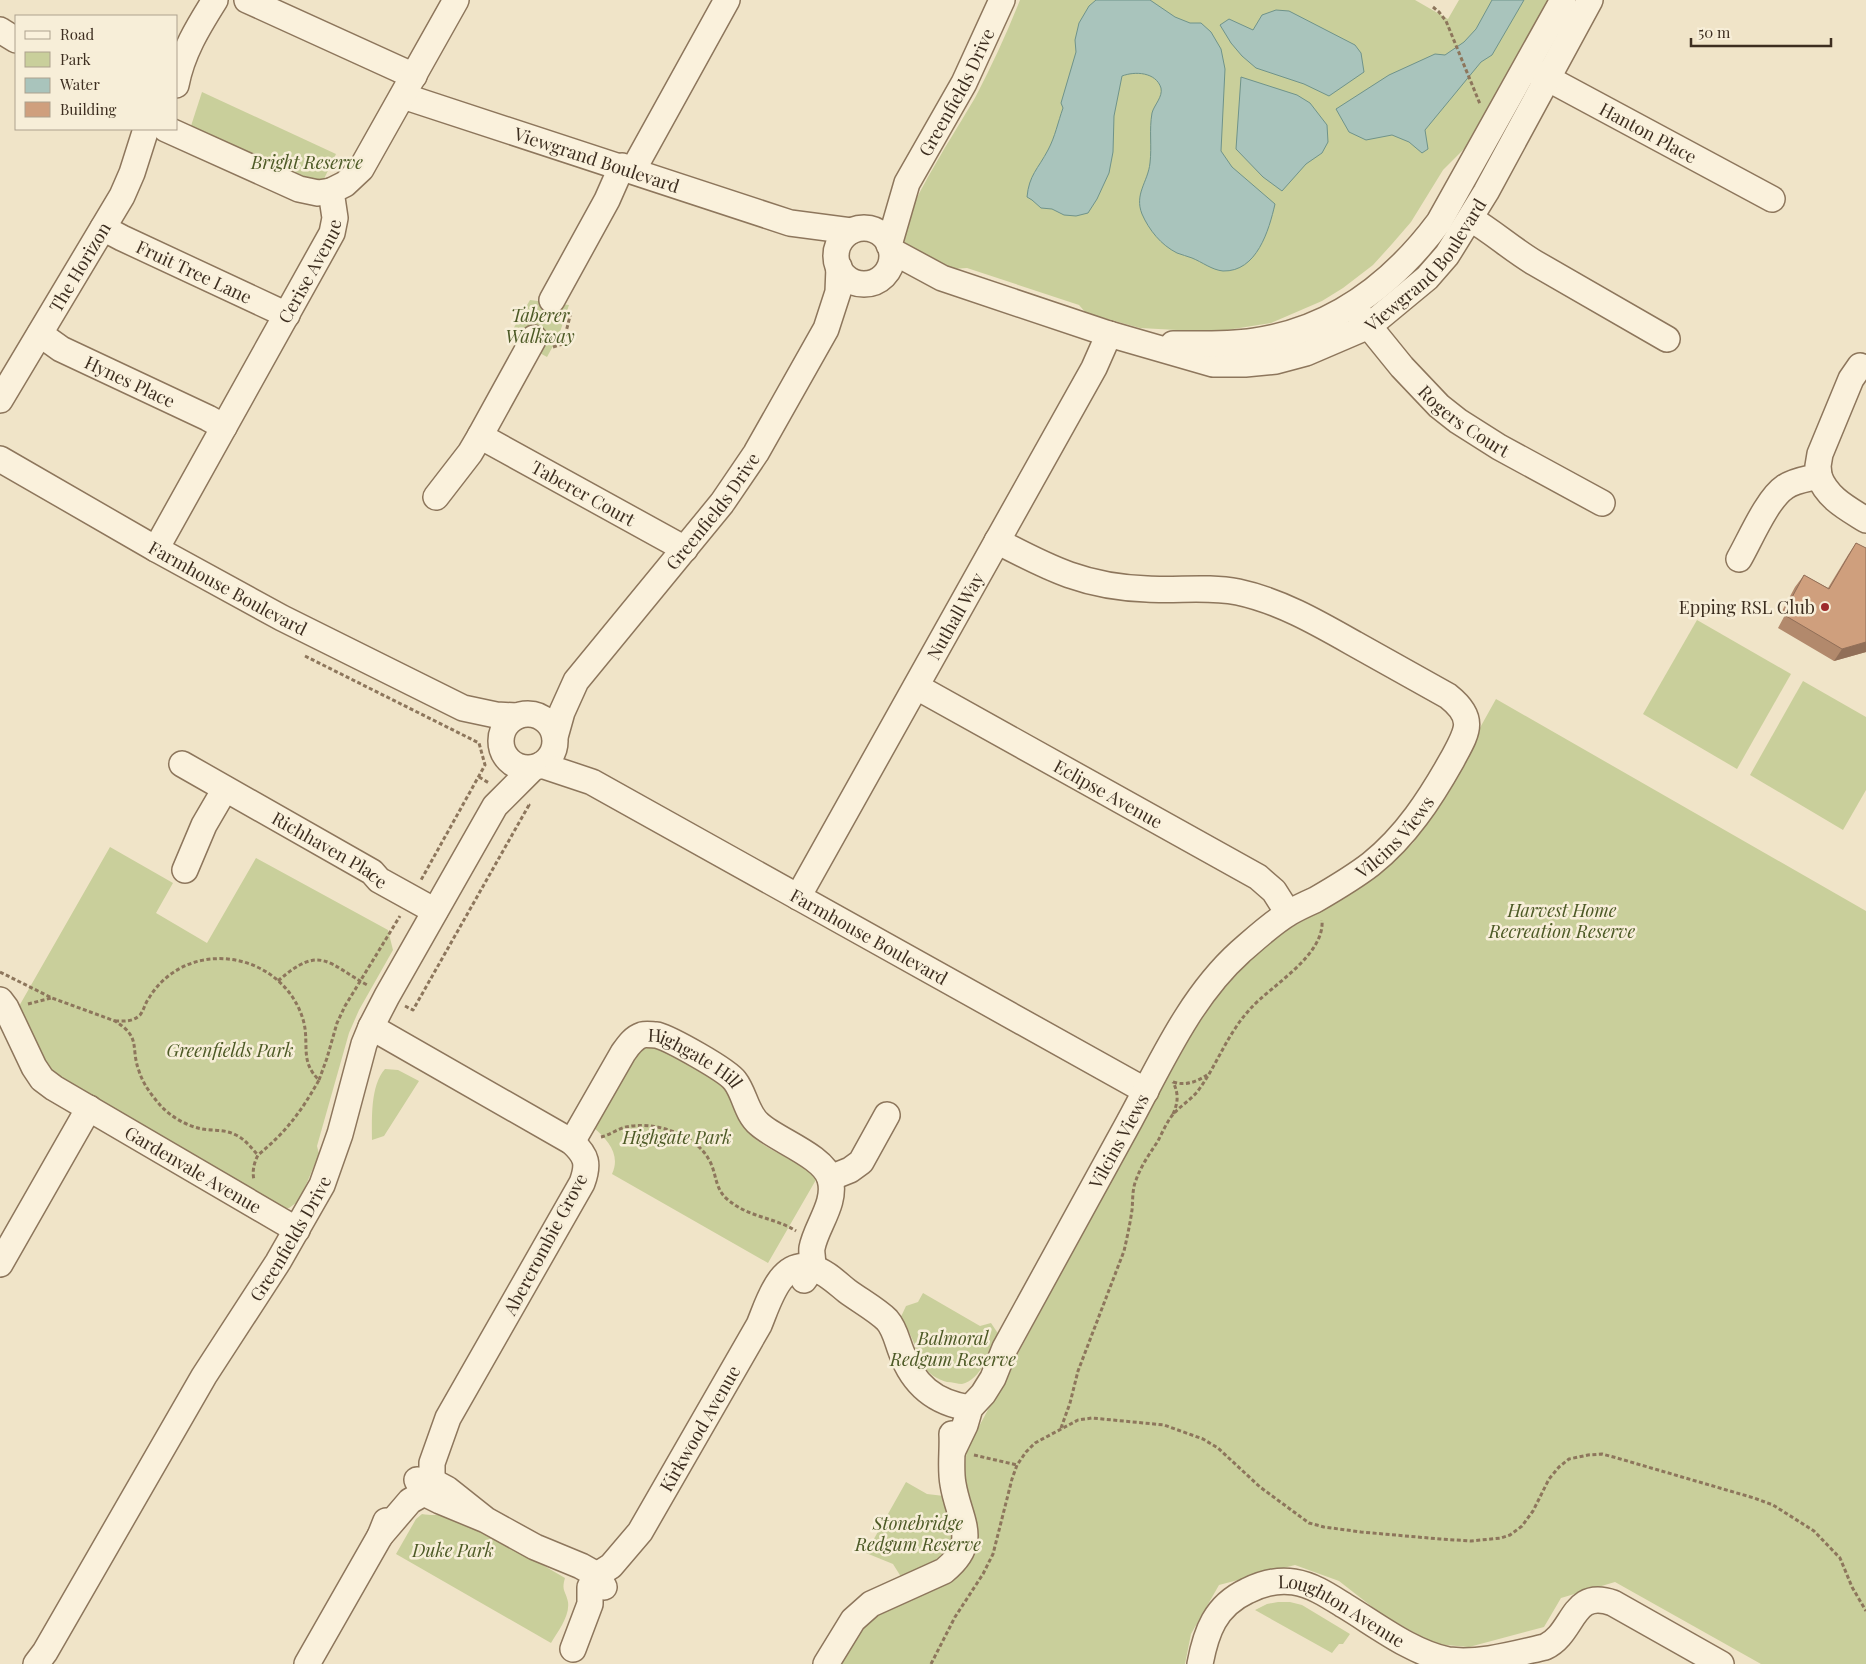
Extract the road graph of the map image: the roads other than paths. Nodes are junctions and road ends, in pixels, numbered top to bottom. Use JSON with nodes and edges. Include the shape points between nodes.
{"nodes":[{"id":1,"x":247,"y":0,"type":"edge"},
{"id":2,"x":456,"y":0,"type":"edge"},
{"id":3,"x":727,"y":0,"type":"edge"},
{"id":4,"x":1002,"y":0,"type":"edge"},
{"id":5,"x":1563,"y":0,"type":"edge"},
{"id":6,"x":1590,"y":0,"type":"edge"},
{"id":7,"x":208,"y":3,"type":"edge"},
{"id":8,"x":0,"y":30,"type":"edge"},
{"id":9,"x":15,"y":39,"type":"edge"},
{"id":10,"x":1536,"y":72,"type":"junction"},
{"id":11,"x":178,"y":76,"type":"edge"},
{"id":12,"x":408,"y":86,"type":"junction"},
{"id":13,"x":146,"y":130,"type":"edge"},
{"id":14,"x":168,"y":130,"type":"edge"},
{"id":15,"x":627,"y":168,"type":"junction"},
{"id":16,"x":907,"y":183,"type":"junction"},
{"id":17,"x":332,"y":191,"type":"junction"},
{"id":18,"x":1772,"y":199,"type":"dead end"},
{"id":19,"x":1471,"y":219,"type":"junction"},
{"id":20,"x":790,"y":223,"type":"junction"},
{"id":21,"x":103,"y":228,"type":"junction"},
{"id":22,"x":856,"y":230,"type":"junction"},
{"id":23,"x":891,"y":248,"type":"junction"},
{"id":24,"x":837,"y":260,"type":"junction"},
{"id":25,"x":942,"y":278,"type":"junction"},
{"id":26,"x":875,"y":280,"type":"junction"},
{"id":27,"x":555,"y":295,"type":"road end"},
{"id":28,"x":1354,"y":306,"type":"junction"},
{"id":29,"x":287,"y":315,"type":"junction"},
{"id":30,"x":1368,"y":326,"type":"junction"},
{"id":31,"x":826,"y":329,"type":"junction"},
{"id":32,"x":40,"y":334,"type":"junction"},
{"id":33,"x":1109,"y":334,"type":"junction"},
{"id":34,"x":1667,"y":339,"type":"dead end"},
{"id":35,"x":532,"y":341,"type":"road end"},
{"id":36,"x":1146,"y":344,"type":"junction"},
{"id":37,"x":1860,"y":366,"type":"dead end"},
{"id":38,"x":0,"y":400,"type":"edge"},
{"id":39,"x":224,"y":427,"type":"junction"},
{"id":40,"x":480,"y":436,"type":"junction"},
{"id":41,"x":0,"y":459,"type":"edge"},
{"id":42,"x":1819,"y":476,"type":"junction"},
{"id":43,"x":436,"y":497,"type":"dead end"},
{"id":44,"x":1602,"y":504,"type":"dead end"},
{"id":45,"x":1866,"y":520,"type":"edge"},
{"id":46,"x":997,"y":541,"type":"junction"},
{"id":47,"x":156,"y":549,"type":"junction"},
{"id":48,"x":685,"y":549,"type":"junction"},
{"id":49,"x":1739,"y":559,"type":"dead end"},
{"id":50,"x":576,"y":681,"type":"junction"},
{"id":51,"x":917,"y":687,"type":"junction"},
{"id":52,"x":463,"y":708,"type":"junction"},
{"id":53,"x":521,"y":715,"type":"junction"},
{"id":54,"x":555,"y":741,"type":"junction"},
{"id":55,"x":502,"y":746,"type":"junction"},
{"id":56,"x":182,"y":764,"type":"dead end"},
{"id":57,"x":537,"y":766,"type":"junction"},
{"id":58,"x":592,"y":782,"type":"junction"},
{"id":59,"x":225,"y":788,"type":"junction"},
{"id":60,"x":495,"y":806,"type":"junction"},
{"id":61,"x":185,"y":870,"type":"dead end"},
{"id":62,"x":798,"y":897,"type":"junction"},
{"id":63,"x":435,"y":911,"type":"junction"},
{"id":64,"x":1288,"y":913,"type":"junction"},
{"id":65,"x":0,"y":1000,"type":"edge"},
{"id":66,"x":370,"y":1027,"type":"junction"},
{"id":67,"x":1146,"y":1091,"type":"junction"},
{"id":68,"x":89,"y":1108,"type":"junction"},
{"id":69,"x":887,"y":1115,"type":"dead end"},
{"id":70,"x":572,"y":1142,"type":"junction"},
{"id":71,"x":830,"y":1178,"type":"junction"},
{"id":72,"x":828,"y":1205,"type":"junction"},
{"id":73,"x":297,"y":1230,"type":"junction"},
{"id":74,"x":0,"y":1264,"type":"edge"},
{"id":75,"x":806,"y":1272,"type":"junction"},
{"id":76,"x":962,"y":1402,"type":"junction"},
{"id":77,"x":424,"y":1485,"type":"junction"},
{"id":78,"x":597,"y":1583,"type":"junction"},
{"id":79,"x":569,"y":1657,"type":"edge"},
{"id":80,"x":41,"y":1660,"type":"edge"},
{"id":81,"x":1475,"y":1663,"type":"edge"},
{"id":82,"x":307,"y":1664,"type":"edge"},
{"id":83,"x":826,"y":1664,"type":"edge"},
{"id":84,"x":1200,"y":1664,"type":"edge"},
{"id":85,"x":1721,"y":1664,"type":"edge"}],
"edges":[{"from":1,"to":12,"type":"street","name":"Viewgrand Boulevard"},
{"from":2,"to":12,"type":"street","name":"Cerise Avenue"},
{"from":3,"to":15,"type":"street"},
{"from":4,"to":16,"type":"street","name":"Greenfields Drive","via":[[964,83]]},
{"from":5,"to":10,"type":"street","name":"Viewgrand Boulevard"},
{"from":6,"to":10,"type":"street","name":"Viewgrand Boulevard"},
{"from":7,"to":11,"type":"street"},
{"from":8,"to":9,"type":"street"},
{"from":10,"to":18,"type":"street","name":"Hanton Place"},
{"from":10,"to":19,"type":"street","name":"Viewgrand Boulevard"},
{"from":10,"to":28,"type":"street","name":"Viewgrand Boulevard","via":[[1420,247]]},
{"from":12,"to":15,"type":"street","name":"Viewgrand Boulevard"},
{"from":12,"to":17,"type":"street","name":"Cerise Avenue","via":[[361,169]]},
{"from":13,"to":21,"type":"street","name":"The Horizon","via":[[128,184]]},
{"from":14,"to":17,"type":"street","via":[[299,189],[318,193]]},
{"from":15,"to":20,"type":"street","name":"Viewgrand Boulevard"},
{"from":15,"to":27,"type":"street"},
{"from":16,"to":22,"type":"street","name":"Greenfields Drive","via":[[885,207]]},
{"from":16,"to":23,"type":"street","name":"Greenfields Drive"},
{"from":17,"to":29,"type":"street","name":"Cerise Avenue","via":[[335,218],[332,233]]},
{"from":19,"to":30,"type":"street","name":"Viewgrand Boulevard","via":[[1427,278]]},
{"from":19,"to":34,"type":"street","via":[[1535,264]]},
{"from":20,"to":22,"type":"street","name":"Viewgrand Boulevard"},
{"from":20,"to":24,"type":"street","name":"Viewgrand Boulevard"},
{"from":21,"to":29,"type":"street","name":"Fruit Tree Lane"},
{"from":21,"to":32,"type":"street","name":"The Horizon"},
{"from":22,"to":23,"type":"street","via":[[870,228],[878,232]]},
{"from":22,"to":24,"type":"street","via":[[841,240]]},
{"from":23,"to":25,"type":"street","name":"Viewgrand Boulevard"},
{"from":23,"to":26,"type":"street","via":[[892,260],[888,269]]},
{"from":24,"to":26,"type":"street","via":[[850,280],[858,283]]},
{"from":24,"to":31,"type":"street","name":"Greenfields Drive","via":[[838,292]]},
{"from":25,"to":26,"type":"street","name":"Viewgrand Boulevard","via":[[904,274]]},
{"from":25,"to":33,"type":"street","name":"Viewgrand Boulevard"},
{"from":26,"to":31,"type":"street","name":"Greenfields Drive"},
{"from":28,"to":30,"type":"street","name":"Rogers Court"},
{"from":28,"to":36,"type":"street","name":"Viewgrand Boulevard","via":[[1296,332],[1254,341]]},
{"from":29,"to":39,"type":"street","name":"Cerise Avenue"},
{"from":30,"to":36,"type":"street","name":"Viewgrand Boulevard","via":[[1306,353],[1276,361],[1245,364],[1213,364]]},
{"from":30,"to":44,"type":"street","name":"Rogers Court","via":[[1420,388],[1458,421]]},
{"from":31,"to":48,"type":"street","name":"Greenfields Drive","via":[[756,453]]},
{"from":32,"to":38,"type":"street","name":"The Horizon"},
{"from":32,"to":39,"type":"street","name":"Hynes Place","via":[[61,349]]},
{"from":33,"to":36,"type":"street","name":"Viewgrand Boulevard"},
{"from":33,"to":46,"type":"street","name":"Nuthall Way","via":[[1094,368]]},
{"from":35,"to":40,"type":"street"},
{"from":37,"to":42,"type":"street","via":[[1851,379],[1820,454]]},
{"from":39,"to":47,"type":"street","name":"Cerise Avenue"},
{"from":40,"to":43,"type":"street"},
{"from":40,"to":48,"type":"street","name":"Taberer Court"},
{"from":41,"to":47,"type":"street","name":"Farmhouse Boulevard"},
{"from":42,"to":45,"type":"street","via":[[1830,496]]},
{"from":42,"to":49,"type":"street","via":[[1792,483],[1780,492]]},
{"from":46,"to":51,"type":"street","name":"Nuthall Way"},
{"from":46,"to":64,"type":"street","name":"Vilcins Views","via":[[1040,564],[1092,582],[1148,590],[1206,588],[1238,592],[1274,602],[1336,633],[1459,705],[1466,715],[1467,727],[1418,816],[1370,864]]},
{"from":47,"to":52,"type":"street","name":"Farmhouse Boulevard","via":[[282,618]]},
{"from":48,"to":50,"type":"street","name":"Greenfields Drive"},
{"from":50,"to":53,"type":"street","name":"Greenfields Drive"},
{"from":50,"to":54,"type":"street","name":"Greenfields Drive","via":[[562,712]]},
{"from":51,"to":62,"type":"street","name":"Nuthall Way"},
{"from":51,"to":64,"type":"street","name":"Eclipse Avenue","via":[[1258,877],[1274,891]]},
{"from":52,"to":53,"type":"street","name":"Farmhouse Boulevard","via":[[496,715]]},
{"from":52,"to":55,"type":"street","name":"Farmhouse Boulevard"},
{"from":53,"to":54,"type":"street","via":[[534,714],[548,722]]},
{"from":53,"to":55,"type":"street","via":[[505,727]]},
{"from":54,"to":57,"type":"street","via":[[551,757]]},
{"from":54,"to":58,"type":"street","name":"Farmhouse Boulevard"},
{"from":55,"to":57,"type":"street","via":[[507,758],[515,764],[524,768]]},
{"from":55,"to":60,"type":"street","name":"Greenfields Drive"},
{"from":56,"to":59,"type":"street","name":"Richhaven Place"},
{"from":57,"to":58,"type":"street","name":"Farmhouse Boulevard"},
{"from":57,"to":60,"type":"street","name":"Greenfields Drive"},
{"from":58,"to":62,"type":"street","name":"Farmhouse Boulevard"},
{"from":59,"to":61,"type":"street","via":[[204,825]]},
{"from":59,"to":63,"type":"street","name":"Richhaven Place"},
{"from":60,"to":63,"type":"street","name":"Greenfields Drive"},
{"from":62,"to":67,"type":"street","name":"Farmhouse Boulevard"},
{"from":63,"to":66,"type":"street","name":"Greenfields Drive"},
{"from":64,"to":67,"type":"street","name":"Vilcins Views","via":[[1240,952],[1209,987]]},
{"from":65,"to":68,"type":"street","name":"Gardenvale Avenue","via":[[42,1079]]},
{"from":66,"to":70,"type":"street","name":"Abercrombie Grove"},
{"from":66,"to":73,"type":"street","name":"Greenfields Drive","via":[[322,1185]]},
{"from":67,"to":76,"type":"street","name":"Vilcins Views","via":[[1005,1348],[984,1394]]},
{"from":68,"to":73,"type":"street","name":"Gardenvale Avenue"},
{"from":68,"to":74,"type":"street"},
{"from":69,"to":71,"type":"street","via":[[861,1162]]},
{"from":70,"to":71,"type":"street","name":"Highgate Hill","via":[[631,1042],[643,1035],[656,1035],[722,1070],[734,1080],[757,1123],[814,1160]]},
{"from":70,"to":77,"type":"street","name":"Abercrombie Grove","via":[[586,1162],[582,1183],[448,1418]]},
{"from":71,"to":72,"type":"street"},
{"from":72,"to":75,"type":"street"},
{"from":72,"to":75,"type":"street","via":[[804,1236],[798,1250]]},
{"from":73,"to":80,"type":"street","name":"Greenfields Drive","via":[[204,1376]]},
{"from":75,"to":76,"type":"street","via":[[822,1289],[870,1308],[887,1320],[909,1369],[921,1386],[938,1399]]},
{"from":75,"to":78,"type":"street","name":"Kirkwood Avenue","via":[[759,1325],[640,1532]]},
{"from":76,"to":83,"type":"street","via":[[965,1425],[953,1450],[952,1482],[965,1528],[961,1552],[944,1571],[871,1604],[853,1620]]},
{"from":77,"to":78,"type":"street","via":[[447,1489],[486,1520],[535,1547],[581,1566]]},
{"from":77,"to":82,"type":"street","via":[[380,1536]]},
{"from":78,"to":79,"type":"street","via":[[604,1604]]},
{"from":81,"to":84,"type":"street","name":"Loughton Avenue","via":[[1449,1661],[1411,1647],[1311,1587],[1275,1582],[1242,1593],[1218,1613],[1210,1627]]},
{"from":81,"to":85,"type":"street","name":"Loughton Avenue","via":[[1553,1643],[1582,1604],[1596,1599],[1612,1602]]}]}
